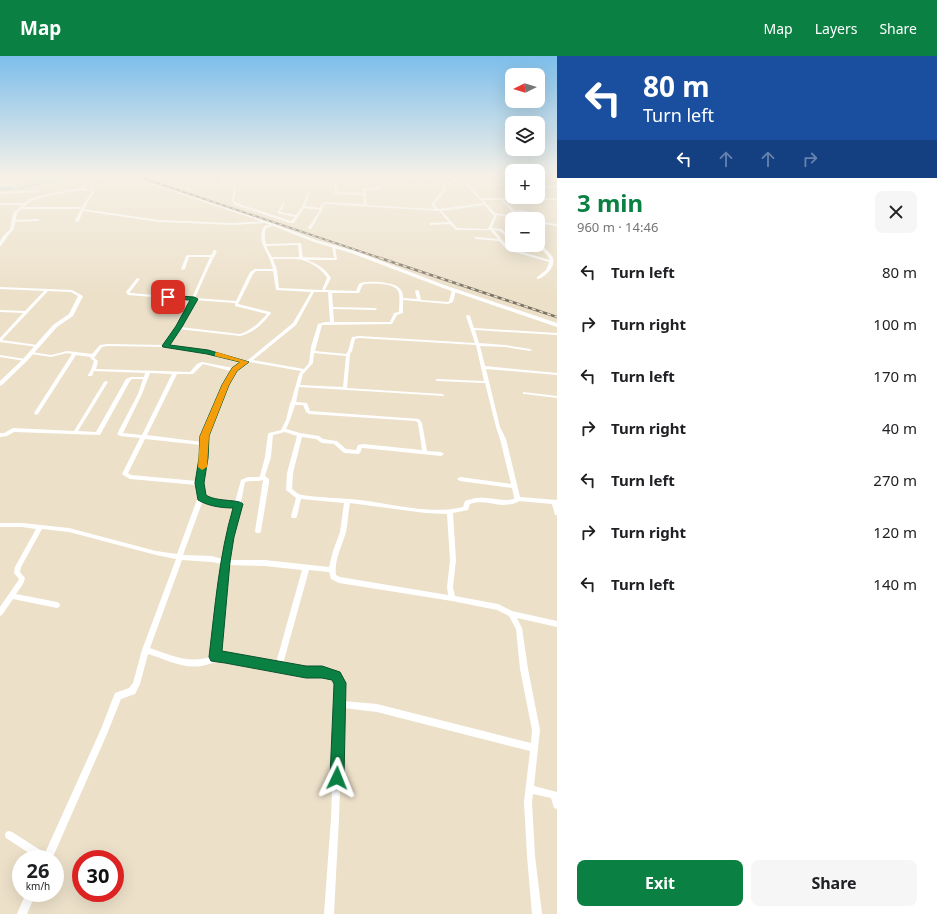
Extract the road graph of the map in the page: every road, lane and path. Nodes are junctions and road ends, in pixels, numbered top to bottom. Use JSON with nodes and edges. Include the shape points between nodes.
{"nodes":[{"id":1,"x":14,"y":215,"type":"edge"},
{"id":2,"x":79,"y":215,"type":"edge"},
{"id":3,"x":121,"y":215,"type":"edge"},
{"id":4,"x":245,"y":215,"type":"edge"},
{"id":5,"x":270,"y":215,"type":"edge"},
{"id":6,"x":291,"y":215,"type":"edge"},
{"id":7,"x":318,"y":215,"type":"edge"},
{"id":8,"x":443,"y":215,"type":"edge"},
{"id":9,"x":495,"y":215,"type":"joint"},
{"id":10,"x":297,"y":216,"type":"joint"},
{"id":11,"x":505,"y":216,"type":"edge"},
{"id":12,"x":38,"y":220,"type":"dead end"},
{"id":13,"x":13,"y":221,"type":"junction"},
{"id":14,"x":77,"y":221,"type":"dead end"},
{"id":15,"x":266,"y":222,"type":"junction"},
{"id":16,"x":545,"y":222,"type":"edge"},
{"id":17,"x":450,"y":223,"type":"junction"},
{"id":18,"x":431,"y":224,"type":"dead end"},
{"id":19,"x":272,"y":225,"type":"junction"},
{"id":20,"x":557,"y":225,"type":"edge"},
{"id":21,"x":230,"y":226,"type":"dead end"},
{"id":22,"x":265,"y":228,"type":"junction"},
{"id":23,"x":310,"y":228,"type":"dead end"},
{"id":24,"x":490,"y":229,"type":"junction"},
{"id":25,"x":505,"y":234,"type":"edge"},
{"id":26,"x":476,"y":238,"type":"dead end"},
{"id":27,"x":501,"y":241,"type":"junction"},
{"id":28,"x":505,"y":241,"type":"edge"},
{"id":29,"x":0,"y":245,"type":"edge"},
{"id":30,"x":265,"y":245,"type":"junction"},
{"id":31,"x":334,"y":246,"type":"junction"},
{"id":32,"x":545,"y":250,"type":"edge"},
{"id":33,"x":215,"y":252,"type":"dead end"},
{"id":34,"x":212,"y":256,"type":"junction"},
{"id":35,"x":271,"y":258,"type":"junction"},
{"id":36,"x":301,"y":258,"type":"junction"},
{"id":37,"x":552,"y":262,"type":"junction"},
{"id":38,"x":183,"y":269,"type":"dead end"},
{"id":39,"x":275,"y":270,"type":"junction"},
{"id":40,"x":538,"y":278,"type":"dead end"},
{"id":41,"x":138,"y":279,"type":"dead end"},
{"id":42,"x":0,"y":288,"type":"edge"},
{"id":43,"x":47,"y":290,"type":"junction"},
{"id":44,"x":454,"y":290,"type":"junction"},
{"id":45,"x":313,"y":291,"type":"junction"},
{"id":46,"x":323,"y":291,"type":"junction"},
{"id":47,"x":330,"y":291,"type":"junction"},
{"id":48,"x":417,"y":291,"type":"dead end"},
{"id":49,"x":194,"y":299,"type":"junction"},
{"id":50,"x":401,"y":299,"type":"junction"},
{"id":51,"x":419,"y":301,"type":"junction"},
{"id":52,"x":237,"y":302,"type":"junction"},
{"id":53,"x":331,"y":308,"type":"junction"},
{"id":54,"x":375,"y":309,"type":"dead end"},
{"id":55,"x":0,"y":311,"type":"edge"},
{"id":56,"x":26,"y":312,"type":"junction"},
{"id":57,"x":468,"y":316,"type":"dead end"},
{"id":58,"x":332,"y":323,"type":"junction"},
{"id":59,"x":557,"y":325,"type":"edge"},
{"id":60,"x":178,"y":328,"type":"junction"},
{"id":61,"x":474,"y":329,"type":"junction"},
{"id":62,"x":557,"y":334,"type":"edge"},
{"id":63,"x":0,"y":341,"type":"edge"},
{"id":64,"x":478,"y":345,"type":"junction"},
{"id":65,"x":37,"y":346,"type":"junction"},
{"id":66,"x":165,"y":346,"type":"junction"},
{"id":67,"x":530,"y":350,"type":"dead end"},
{"id":68,"x":313,"y":352,"type":"junction"},
{"id":69,"x":31,"y":353,"type":"junction"},
{"id":70,"x":76,"y":353,"type":"junction"},
{"id":71,"x":348,"y":353,"type":"junction"},
{"id":72,"x":0,"y":356,"type":"edge"},
{"id":73,"x":94,"y":356,"type":"junction"},
{"id":74,"x":25,"y":360,"type":"junction"},
{"id":75,"x":247,"y":361,"type":"junction"},
{"id":76,"x":484,"y":367,"type":"junction"},
{"id":77,"x":93,"y":370,"type":"junction"},
{"id":78,"x":234,"y":370,"type":"junction"},
{"id":79,"x":304,"y":370,"type":"junction"},
{"id":80,"x":148,"y":371,"type":"junction"},
{"id":81,"x":175,"y":373,"type":"junction"},
{"id":82,"x":557,"y":374,"type":"edge"},
{"id":83,"x":90,"y":375,"type":"dead end"},
{"id":84,"x":144,"y":378,"type":"junction"},
{"id":85,"x":2,"y":379,"type":"edge"},
{"id":86,"x":437,"y":380,"type":"dead end"},
{"id":87,"x":106,"y":382,"type":"dead end"},
{"id":88,"x":487,"y":382,"type":"junction"},
{"id":89,"x":0,"y":384,"type":"edge"},
{"id":90,"x":298,"y":386,"type":"junction"},
{"id":91,"x":345,"y":389,"type":"junction"},
{"id":92,"x":525,"y":393,"type":"dead end"},
{"id":93,"x":442,"y":396,"type":"dead end"},
{"id":94,"x":557,"y":397,"type":"edge"},
{"id":95,"x":292,"y":403,"type":"junction"},
{"id":96,"x":36,"y":413,"type":"dead end"},
{"id":97,"x":284,"y":430,"type":"junction"},
{"id":98,"x":75,"y":433,"type":"junction"},
{"id":99,"x":300,"y":435,"type":"junction"},
{"id":100,"x":0,"y":436,"type":"edge"},
{"id":101,"x":144,"y":437,"type":"junction"},
{"id":102,"x":204,"y":444,"type":"junction"},
{"id":103,"x":425,"y":452,"type":"junction"},
{"id":104,"x":441,"y":454,"type":"dead end"},
{"id":105,"x":262,"y":477,"type":"junction"},
{"id":106,"x":460,"y":479,"type":"dead end"},
{"id":107,"x":200,"y":483,"type":"junction"},
{"id":108,"x":513,"y":486,"type":"junction"},
{"id":109,"x":201,"y":497,"type":"junction"},
{"id":110,"x":299,"y":497,"type":"junction"},
{"id":111,"x":517,"y":499,"type":"junction"},
{"id":112,"x":347,"y":501,"type":"junction"},
{"id":113,"x":556,"y":502,"type":"edge"},
{"id":114,"x":239,"y":504,"type":"junction"},
{"id":115,"x":450,"y":511,"type":"junction"},
{"id":116,"x":557,"y":513,"type":"edge"},
{"id":117,"x":294,"y":516,"type":"dead end"},
{"id":118,"x":0,"y":525,"type":"edge"},
{"id":119,"x":40,"y":528,"type":"junction"},
{"id":120,"x":258,"y":531,"type":"dead end"},
{"id":121,"x":179,"y":557,"type":"junction"},
{"id":122,"x":225,"y":562,"type":"junction"},
{"id":123,"x":306,"y":568,"type":"junction"},
{"id":124,"x":332,"y":570,"type":"junction"},
{"id":125,"x":11,"y":596,"type":"junction"},
{"id":126,"x":452,"y":598,"type":"junction"},
{"id":127,"x":57,"y":605,"type":"dead end"},
{"id":128,"x":0,"y":613,"type":"edge"},
{"id":129,"x":511,"y":614,"type":"junction"},
{"id":130,"x":557,"y":624,"type":"edge"},
{"id":131,"x":146,"y":650,"type":"junction"},
{"id":132,"x":215,"y":657,"type":"junction"},
{"id":133,"x":279,"y":667,"type":"junction"},
{"id":134,"x":338,"y":704,"type":"junction"},
{"id":135,"x":534,"y":748,"type":"junction"},
{"id":136,"x":529,"y":789,"type":"junction"},
{"id":137,"x":557,"y":805,"type":"edge"},
{"id":138,"x":9,"y":835,"type":"dead end"},
{"id":139,"x":32,"y":850,"type":"edge"},
{"id":140,"x":50,"y":850,"type":"edge"},
{"id":141,"x":27,"y":902,"type":"edge"},
{"id":142,"x":22,"y":914,"type":"edge"},
{"id":143,"x":329,"y":914,"type":"edge"},
{"id":144,"x":537,"y":914,"type":"edge"}],
"edges":[{"from":1,"to":13,"type":"street"},
{"from":2,"to":14,"type":"street"},
{"from":3,"to":15,"type":"street","via":[[159,221],[233,224]]},
{"from":4,"to":15,"type":"street"},
{"from":5,"to":10,"type":"street","via":[[291,222]]},
{"from":6,"to":10,"type":"street"},
{"from":7,"to":23,"type":"street"},
{"from":8,"to":17,"type":"street"},
{"from":9,"to":11,"type":"street"},
{"from":9,"to":24,"type":"street"},
{"from":12,"to":13,"type":"street"},
{"from":13,"to":29,"type":"street","via":[[12,229]]},
{"from":15,"to":19,"type":"street"},
{"from":16,"to":20,"type":"street"},
{"from":17,"to":18,"type":"street"},
{"from":17,"to":24,"type":"street","via":[[456,229]]},
{"from":19,"to":22,"type":"street"},
{"from":19,"to":31,"type":"street"},
{"from":21,"to":22,"type":"street"},
{"from":22,"to":30,"type":"street"},
{"from":24,"to":25,"type":"street","via":[[501,230]]},
{"from":24,"to":27,"type":"street"},
{"from":26,"to":27,"type":"street"},
{"from":27,"to":28,"type":"street"},
{"from":27,"to":37,"type":"street","via":[[510,250]]},
{"from":30,"to":35,"type":"street"},
{"from":30,"to":36,"type":"street","via":[[300,244]]},
{"from":31,"to":36,"type":"street","via":[[336,259]]},
{"from":31,"to":44,"type":"street"},
{"from":32,"to":37,"type":"street","via":[[552,258]]},
{"from":33,"to":34,"type":"street"},
{"from":34,"to":38,"type":"street","via":[[188,256]]},
{"from":34,"to":49,"type":"street"},
{"from":35,"to":36,"type":"street"},
{"from":35,"to":39,"type":"street"},
{"from":36,"to":46,"type":"street","via":[[327,271],[330,278]]},
{"from":37,"to":40,"type":"street","via":[[548,271]]},
{"from":39,"to":45,"type":"street","via":[[278,290]]},
{"from":39,"to":52,"type":"street","via":[[252,271]]},
{"from":41,"to":49,"type":"street","via":[[129,294]]},
{"from":42,"to":43,"type":"street"},
{"from":43,"to":56,"type":"street"},
{"from":43,"to":65,"type":"street","via":[[72,291],[81,296],[71,314],[55,326]]},
{"from":44,"to":51,"type":"street","via":[[450,303]]},
{"from":44,"to":59,"type":"street"},
{"from":45,"to":46,"type":"street"},
{"from":45,"to":75,"type":"street","via":[[295,324]]},
{"from":46,"to":47,"type":"street"},
{"from":47,"to":50,"type":"street","via":[[358,292],[360,285],[366,283],[390,284],[398,288]]},
{"from":47,"to":53,"type":"street"},
{"from":48,"to":51,"type":"street"},
{"from":49,"to":52,"type":"street"},
{"from":49,"to":60,"type":"street"},
{"from":50,"to":51,"type":"street"},
{"from":50,"to":58,"type":"street","via":[[401,313],[395,314],[391,323]]},
{"from":52,"to":60,"type":"street","via":[[238,306],[269,313],[264,320],[243,334]]},
{"from":53,"to":54,"type":"street"},
{"from":53,"to":58,"type":"street"},
{"from":55,"to":56,"type":"street"},
{"from":56,"to":63,"type":"street"},
{"from":57,"to":61,"type":"street"},
{"from":58,"to":68,"type":"street","via":[[320,324]]},
{"from":60,"to":66,"type":"street"},
{"from":61,"to":62,"type":"street"},
{"from":61,"to":64,"type":"street"},
{"from":63,"to":65,"type":"street"},
{"from":64,"to":67,"type":"street"},
{"from":64,"to":71,"type":"street","via":[[358,337],[354,338]]},
{"from":64,"to":76,"type":"street"},
{"from":65,"to":69,"type":"street"},
{"from":66,"to":73,"type":"street","via":[[104,345]]},
{"from":66,"to":75,"type":"street"},
{"from":68,"to":71,"type":"street","via":[[345,356]]},
{"from":68,"to":79,"type":"street","via":[[311,363]]},
{"from":69,"to":70,"type":"street","via":[[51,356],[64,352]]},
{"from":69,"to":74,"type":"street"},
{"from":70,"to":73,"type":"street"},
{"from":70,"to":96,"type":"street"},
{"from":71,"to":91,"type":"street"},
{"from":72,"to":74,"type":"street"},
{"from":73,"to":77,"type":"street","via":[[92,359],[96,361]]},
{"from":74,"to":85,"type":"street"},
{"from":75,"to":78,"type":"street"},
{"from":75,"to":79,"type":"street"},
{"from":76,"to":82,"type":"street"},
{"from":76,"to":88,"type":"street"},
{"from":77,"to":80,"type":"street"},
{"from":77,"to":83,"type":"street"},
{"from":78,"to":81,"type":"street","via":[[202,364],[191,373]]},
{"from":78,"to":102,"type":"street","via":[[225,385]]},
{"from":79,"to":90,"type":"street"},
{"from":80,"to":81,"type":"street"},
{"from":80,"to":84,"type":"street"},
{"from":81,"to":101,"type":"street"},
{"from":84,"to":98,"type":"street","via":[[128,380],[98,434]]},
{"from":84,"to":101,"type":"street","via":[[140,394],[120,434]]},
{"from":85,"to":89,"type":"street"},
{"from":86,"to":88,"type":"street"},
{"from":87,"to":98,"type":"street"},
{"from":88,"to":108,"type":"street"},
{"from":90,"to":91,"type":"street"},
{"from":90,"to":95,"type":"street"},
{"from":91,"to":93,"type":"street"},
{"from":92,"to":94,"type":"street"},
{"from":95,"to":97,"type":"street"},
{"from":95,"to":103,"type":"street","via":[[305,404],[310,412],[417,420],[420,423]]},
{"from":97,"to":99,"type":"street"},
{"from":97,"to":105,"type":"street","via":[[271,434]]},
{"from":98,"to":100,"type":"street","via":[[13,430]]},
{"from":99,"to":103,"type":"street","via":[[335,442],[344,451],[358,452],[360,446],[363,446]]},
{"from":99,"to":110,"type":"street","via":[[288,486],[289,490]]},
{"from":101,"to":102,"type":"street"},
{"from":101,"to":107,"type":"street","via":[[125,474],[130,477]]},
{"from":102,"to":107,"type":"street"},
{"from":103,"to":104,"type":"street"},
{"from":105,"to":114,"type":"street","via":[[243,481]]},
{"from":105,"to":120,"type":"street","via":[[266,479],[266,483]]},
{"from":106,"to":108,"type":"street"},
{"from":107,"to":109,"type":"street"},
{"from":108,"to":111,"type":"street"},
{"from":109,"to":114,"type":"street","via":[[214,503]]},
{"from":109,"to":121,"type":"street"},
{"from":110,"to":112,"type":"street"},
{"from":110,"to":117,"type":"street"},
{"from":111,"to":113,"type":"street"},
{"from":111,"to":115,"type":"street","via":[[512,503],[473,500],[467,503],[466,508]]},
{"from":112,"to":115,"type":"street"},
{"from":112,"to":124,"type":"street","via":[[343,532]]},
{"from":113,"to":116,"type":"street"},
{"from":114,"to":122,"type":"street"},
{"from":115,"to":126,"type":"street"},
{"from":118,"to":119,"type":"street"},
{"from":119,"to":121,"type":"street","via":[[69,530]]},
{"from":119,"to":125,"type":"street","via":[[18,567],[17,573],[22,578]]},
{"from":121,"to":122,"type":"street"},
{"from":121,"to":131,"type":"street"},
{"from":122,"to":123,"type":"street"},
{"from":122,"to":132,"type":"street"},
{"from":123,"to":124,"type":"street"},
{"from":123,"to":133,"type":"street"},
{"from":124,"to":126,"type":"street","via":[[333,577],[339,580]]},
{"from":125,"to":127,"type":"street"},
{"from":125,"to":128,"type":"street"},
{"from":126,"to":129,"type":"street","via":[[498,607]]},
{"from":129,"to":130,"type":"street"},
{"from":129,"to":135,"type":"street","via":[[519,628],[536,730]]},
{"from":131,"to":132,"type":"street","via":[[192,663],[201,663]]},
{"from":131,"to":140,"type":"street","via":[[136,684],[132,692],[118,696]]},
{"from":132,"to":133,"type":"street"},
{"from":133,"to":134,"type":"street","via":[[336,676],[340,683]]},
{"from":134,"to":135,"type":"street","via":[[377,708]]},
{"from":134,"to":143,"type":"street"},
{"from":135,"to":136,"type":"street"},
{"from":136,"to":137,"type":"street","via":[[555,795]]},
{"from":136,"to":144,"type":"street","via":[[531,856]]},
{"from":138,"to":139,"type":"street"},
{"from":141,"to":142,"type":"street"}]}
